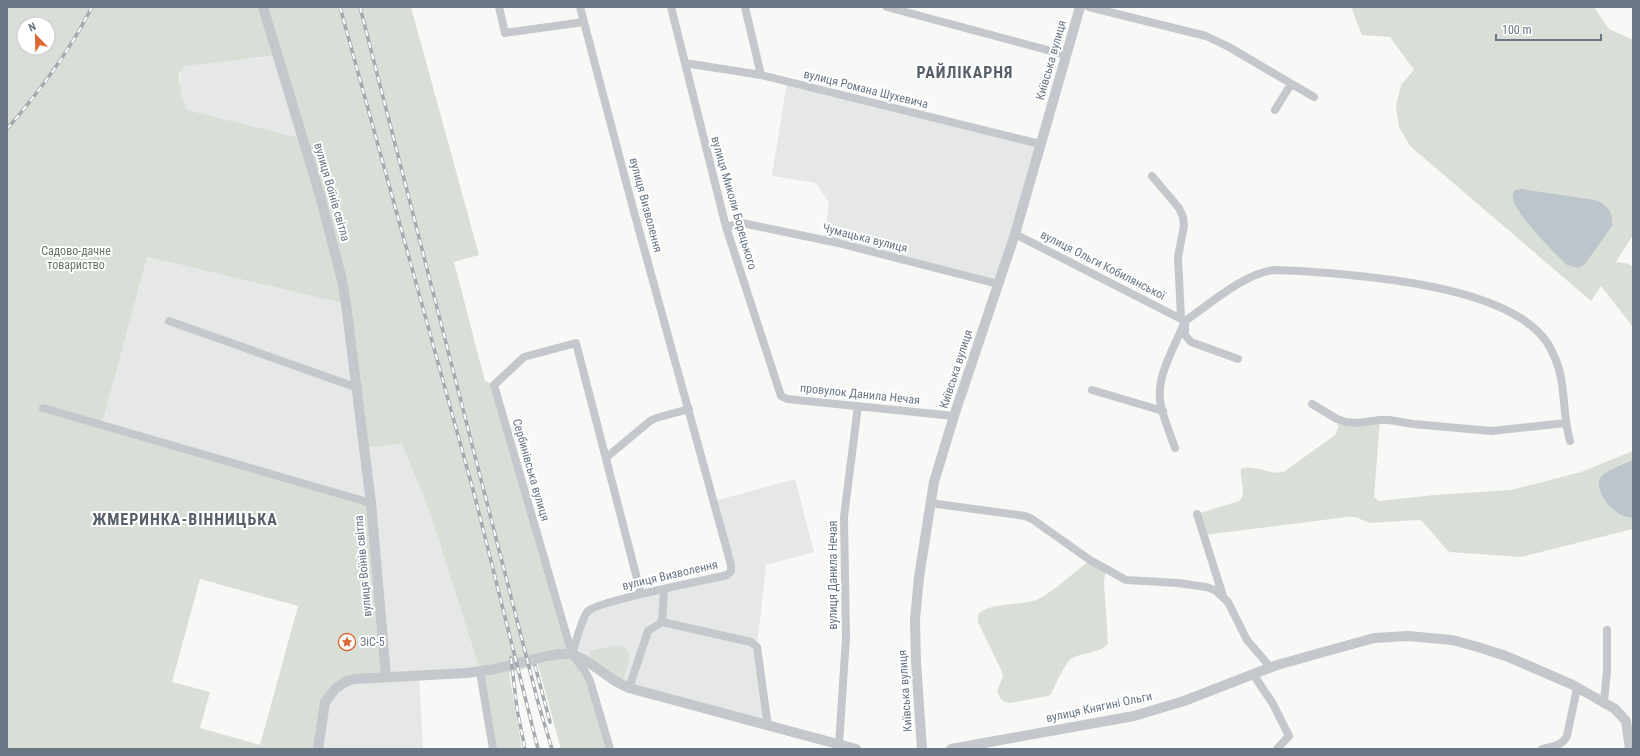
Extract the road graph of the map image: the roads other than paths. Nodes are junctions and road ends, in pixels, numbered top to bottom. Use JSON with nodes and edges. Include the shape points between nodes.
{"nodes":[{"id":1,"x":263,"y":7,"type":"edge"},
{"id":2,"x":499,"y":7,"type":"edge"},
{"id":3,"x":580,"y":7,"type":"edge"},
{"id":4,"x":671,"y":7,"type":"edge"},
{"id":5,"x":745,"y":7,"type":"edge"},
{"id":6,"x":887,"y":7,"type":"edge"},
{"id":7,"x":1080,"y":7,"type":"edge"},
{"id":8,"x":1089,"y":7,"type":"edge"},
{"id":9,"x":584,"y":22,"type":"junction"},
{"id":10,"x":1066,"y":55,"type":"junction"},
{"id":11,"x":685,"y":64,"type":"junction"},
{"id":12,"x":761,"y":75,"type":"junction"},
{"id":13,"x":1291,"y":84,"type":"junction"},
{"id":14,"x":1314,"y":97,"type":"dead end"},
{"id":15,"x":1275,"y":110,"type":"dead end"},
{"id":16,"x":1040,"y":144,"type":"junction"},
{"id":17,"x":1152,"y":176,"type":"dead end"},
{"id":18,"x":726,"y":227,"type":"junction"},
{"id":19,"x":1015,"y":234,"type":"junction"},
{"id":20,"x":998,"y":284,"type":"junction"},
{"id":21,"x":1183,"y":319,"type":"junction"},
{"id":22,"x":168,"y":321,"type":"dead end"},
{"id":23,"x":1238,"y":358,"type":"dead end"},
{"id":24,"x":358,"y":388,"type":"junction"},
{"id":25,"x":1092,"y":390,"type":"dead end"},
{"id":26,"x":787,"y":399,"type":"joint"},
{"id":27,"x":1312,"y":404,"type":"dead end"},
{"id":28,"x":858,"y":406,"type":"junction"},
{"id":29,"x":43,"y":408,"type":"dead end"},
{"id":30,"x":688,"y":409,"type":"junction"},
{"id":31,"x":1163,"y":411,"type":"junction"},
{"id":32,"x":954,"y":416,"type":"junction"},
{"id":33,"x":1566,"y":423,"type":"junction"},
{"id":34,"x":1570,"y":441,"type":"dead end"},
{"id":35,"x":1175,"y":448,"type":"dead end"},
{"id":36,"x":607,"y":458,"type":"junction"},
{"id":37,"x":371,"y":503,"type":"junction"},
{"id":38,"x":930,"y":503,"type":"junction"},
{"id":39,"x":1197,"y":514,"type":"dead end"},
{"id":40,"x":664,"y":589,"type":"junction"},
{"id":41,"x":641,"y":594,"type":"junction"},
{"id":42,"x":1223,"y":597,"type":"junction"},
{"id":43,"x":662,"y":622,"type":"junction"},
{"id":44,"x":1607,"y":630,"type":"dead end"},
{"id":45,"x":572,"y":654,"type":"junction"},
{"id":46,"x":1271,"y":668,"type":"junction"},
{"id":47,"x":480,"y":672,"type":"junction"},
{"id":48,"x":1253,"y":674,"type":"junction"},
{"id":49,"x":386,"y":676,"type":"junction"},
{"id":50,"x":629,"y":688,"type":"junction"},
{"id":51,"x":1577,"y":688,"type":"junction"},
{"id":52,"x":1604,"y":702,"type":"junction"},
{"id":53,"x":768,"y":726,"type":"junction"},
{"id":54,"x":839,"y":745,"type":"junction"},
{"id":55,"x":1631,"y":745,"type":"edge"},
{"id":56,"x":318,"y":749,"type":"edge"},
{"id":57,"x":492,"y":749,"type":"edge"},
{"id":58,"x":610,"y":749,"type":"edge"},
{"id":59,"x":856,"y":749,"type":"edge"},
{"id":60,"x":922,"y":749,"type":"edge"},
{"id":61,"x":950,"y":749,"type":"edge"},
{"id":62,"x":1278,"y":749,"type":"edge"},
{"id":63,"x":1542,"y":749,"type":"edge"}],
"edges":[{"from":1,"to":24,"type":"street","name":"вулиця Воїнів світла","via":[[319,192],[342,280]]},
{"from":2,"to":9,"type":"street","via":[[505,33]]},
{"from":3,"to":9,"type":"street","name":"вулиця Визволення"},
{"from":4,"to":11,"type":"street","name":"вулиця Миколи Борецького"},
{"from":5,"to":12,"type":"street"},
{"from":6,"to":10,"type":"street"},
{"from":7,"to":10,"type":"street","name":"Київська вулиця"},
{"from":8,"to":13,"type":"street","via":[[1206,36]]},
{"from":9,"to":30,"type":"street","name":"вулиця Визволення"},
{"from":10,"to":16,"type":"street","name":"Київська вулиця"},
{"from":11,"to":12,"type":"street","name":"вулиця Романа Шухевича"},
{"from":11,"to":18,"type":"street","name":"вулиця Миколи Борецького"},
{"from":12,"to":16,"type":"street","name":"вулиця Романа Шухевича"},
{"from":13,"to":14,"type":"street"},
{"from":13,"to":15,"type":"street"},
{"from":16,"to":19,"type":"street","name":"Київська вулиця"},
{"from":17,"to":21,"type":"street","name":"вулиця Ольги Кобилянської","via":[[1183,217],[1184,226],[1178,257]]},
{"from":18,"to":20,"type":"street","name":"Чумацька вулиця","via":[[742,223],[838,243]]},
{"from":18,"to":26,"type":"street","name":"вулиця Миколи Борецького","via":[[780,395]]},
{"from":19,"to":20,"type":"street","name":"Київська вулиця"},
{"from":19,"to":21,"type":"street","name":"вулиця Ольги Кобилянської"},
{"from":20,"to":32,"type":"street","name":"Київська вулиця"},
{"from":21,"to":23,"type":"street","name":"вулиця Ольги Кобилянської","via":[[1185,335],[1191,342]]},
{"from":21,"to":31,"type":"street","via":[[1163,377],[1160,397]]},
{"from":21,"to":33,"type":"street","via":[[1244,280],[1274,270],[1376,277],[1461,294],[1513,314],[1542,336],[1560,372]]},
{"from":22,"to":24,"type":"street"},
{"from":24,"to":37,"type":"street","name":"вулиця Воїнів світла"},
{"from":25,"to":31,"type":"street"},
{"from":26,"to":28,"type":"street","name":"провулок Данила Нечая"},
{"from":27,"to":33,"type":"street","via":[[1337,419],[1357,423],[1389,420],[1492,431]]},
{"from":28,"to":32,"type":"street","name":"провулок Данила Нечая"},
{"from":28,"to":54,"type":"street","name":"вулиця Данила Нечая","via":[[844,517],[846,638]]},
{"from":29,"to":37,"type":"street","name":"вулиця Воїнів світла"},
{"from":30,"to":36,"type":"street","via":[[650,421]]},
{"from":30,"to":40,"type":"street","name":"вулиця Визволення","via":[[732,565],[727,575]]},
{"from":31,"to":35,"type":"street"},
{"from":32,"to":38,"type":"street","name":"Київська вулиця","via":[[937,470]]},
{"from":33,"to":34,"type":"street"},
{"from":36,"to":41,"type":"street"},
{"from":36,"to":45,"type":"street","name":"Сербинівська вулиця","via":[[576,344],[524,357],[494,385]]},
{"from":37,"to":49,"type":"street","name":"вулиця Воїнів світла"},
{"from":38,"to":42,"type":"street","via":[[1025,516],[1040,523],[1090,560],[1126,580],[1200,586],[1215,590]]},
{"from":38,"to":60,"type":"street","name":"Київська вулиця","via":[[917,592],[915,628]]},
{"from":39,"to":42,"type":"street"},
{"from":40,"to":41,"type":"street","name":"вулиця Визволення"},
{"from":40,"to":43,"type":"street"},
{"from":41,"to":45,"type":"street","name":"вулиця Визволення","via":[[588,611]]},
{"from":42,"to":46,"type":"street","via":[[1247,640]]},
{"from":43,"to":50,"type":"street","via":[[648,631]]},
{"from":43,"to":53,"type":"street","via":[[751,642],[758,647]]},
{"from":44,"to":52,"type":"street"},
{"from":45,"to":47,"type":"street","via":[[547,656]]},
{"from":45,"to":50,"type":"street","via":[[585,660],[615,682]]},
{"from":45,"to":58,"type":"street","via":[[590,681]]},
{"from":46,"to":48,"type":"street","name":"вулиця Княгині Ольги"},
{"from":46,"to":51,"type":"street","name":"вулиця Княгині Ольги","via":[[1374,638],[1423,636],[1452,640],[1506,656]]},
{"from":47,"to":49,"type":"street"},
{"from":47,"to":57,"type":"street"},
{"from":48,"to":61,"type":"street","name":"вулиця Княгині Ольги","via":[[1184,701],[1134,716]]},
{"from":48,"to":62,"type":"street","via":[[1273,704],[1288,736]]},
{"from":49,"to":56,"type":"street","via":[[347,681],[331,693],[323,709]]},
{"from":50,"to":53,"type":"street"},
{"from":51,"to":52,"type":"street","name":"вулиця Княгині Ольги"},
{"from":51,"to":63,"type":"street","via":[[1565,741]]},
{"from":52,"to":55,"type":"street","name":"вулиця Княгині Ольги","via":[[1615,709],[1626,722]]},
{"from":53,"to":54,"type":"street"},
{"from":54,"to":59,"type":"street"}]}
